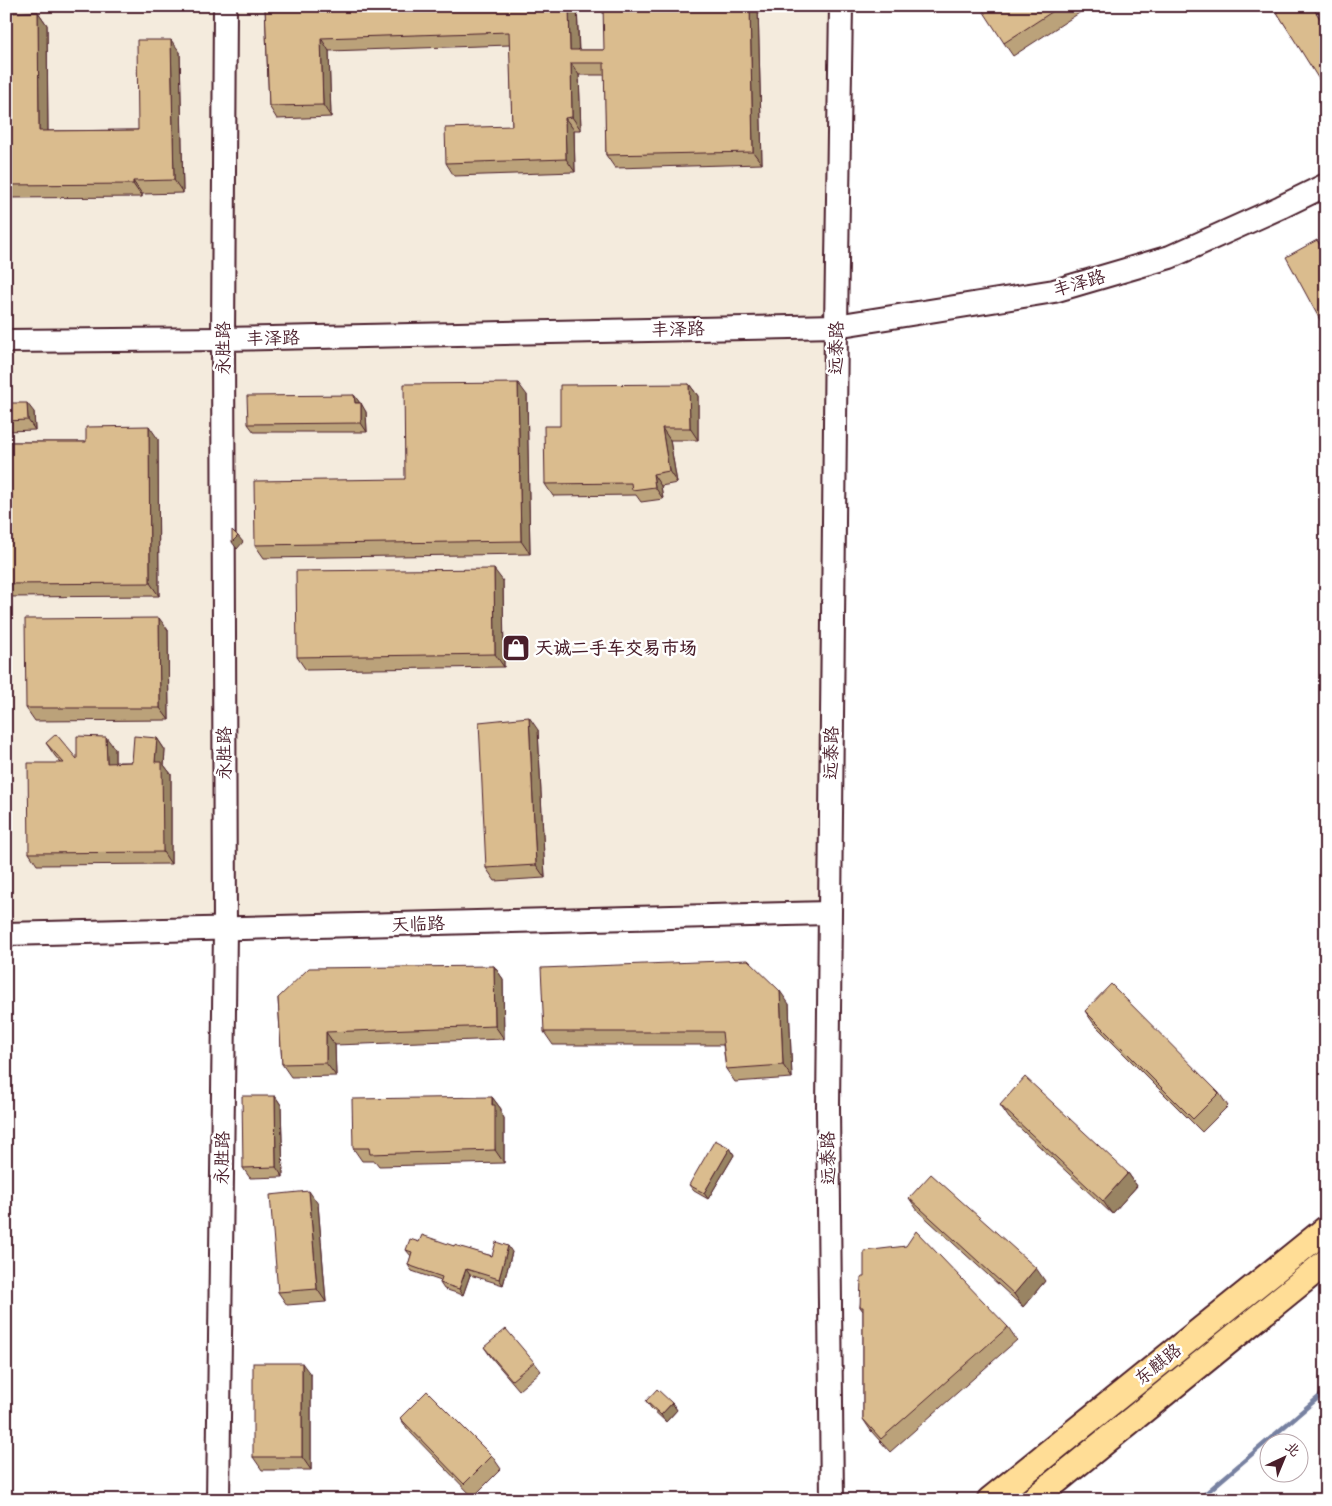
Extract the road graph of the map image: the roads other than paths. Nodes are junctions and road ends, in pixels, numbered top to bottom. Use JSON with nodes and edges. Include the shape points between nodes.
{"nodes":[{"id":1,"x":225,"y":6,"type":"edge"},
{"id":2,"x":842,"y":6,"type":"edge"},
{"id":3,"x":1326,"y":184,"type":"edge"},
{"id":4,"x":836,"y":326,"type":"junction"},
{"id":5,"x":223,"y":339,"type":"junction"},
{"id":6,"x":6,"y":341,"type":"edge"},
{"id":7,"x":829,"y":913,"type":"junction"},
{"id":8,"x":225,"y":929,"type":"junction"},
{"id":9,"x":6,"y":934,"type":"edge"},
{"id":10,"x":1326,"y":1229,"type":"edge"},
{"id":11,"x":1326,"y":1262,"type":"edge"},
{"id":12,"x":218,"y":1500,"type":"edge"},
{"id":13,"x":832,"y":1500,"type":"edge"},
{"id":14,"x":990,"y":1500,"type":"edge"},
{"id":15,"x":1033,"y":1500,"type":"edge"}],
"edges":[{"from":1,"to":5,"type":"street","name":"永胜路"},
{"from":2,"to":4,"type":"street","name":"远泰路"},
{"from":3,"to":4,"type":"street","name":"丰泽路","via":[[1170,256],[1054,292]]},
{"from":4,"to":5,"type":"street","name":"丰泽路"},
{"from":4,"to":7,"type":"street","name":"远泰路"},
{"from":5,"to":6,"type":"street","name":"丰泽路"},
{"from":5,"to":8,"type":"street","name":"永胜路"},
{"from":7,"to":8,"type":"street","name":"天临路"},
{"from":7,"to":13,"type":"street","name":"远泰路"},
{"from":8,"to":9,"type":"street","name":"天临路"},
{"from":8,"to":12,"type":"street","name":"永胜路"},
{"from":10,"to":14,"type":"main road","name":"东麒路"},
{"from":11,"to":15,"type":"main road","name":"东麒路"}]}
